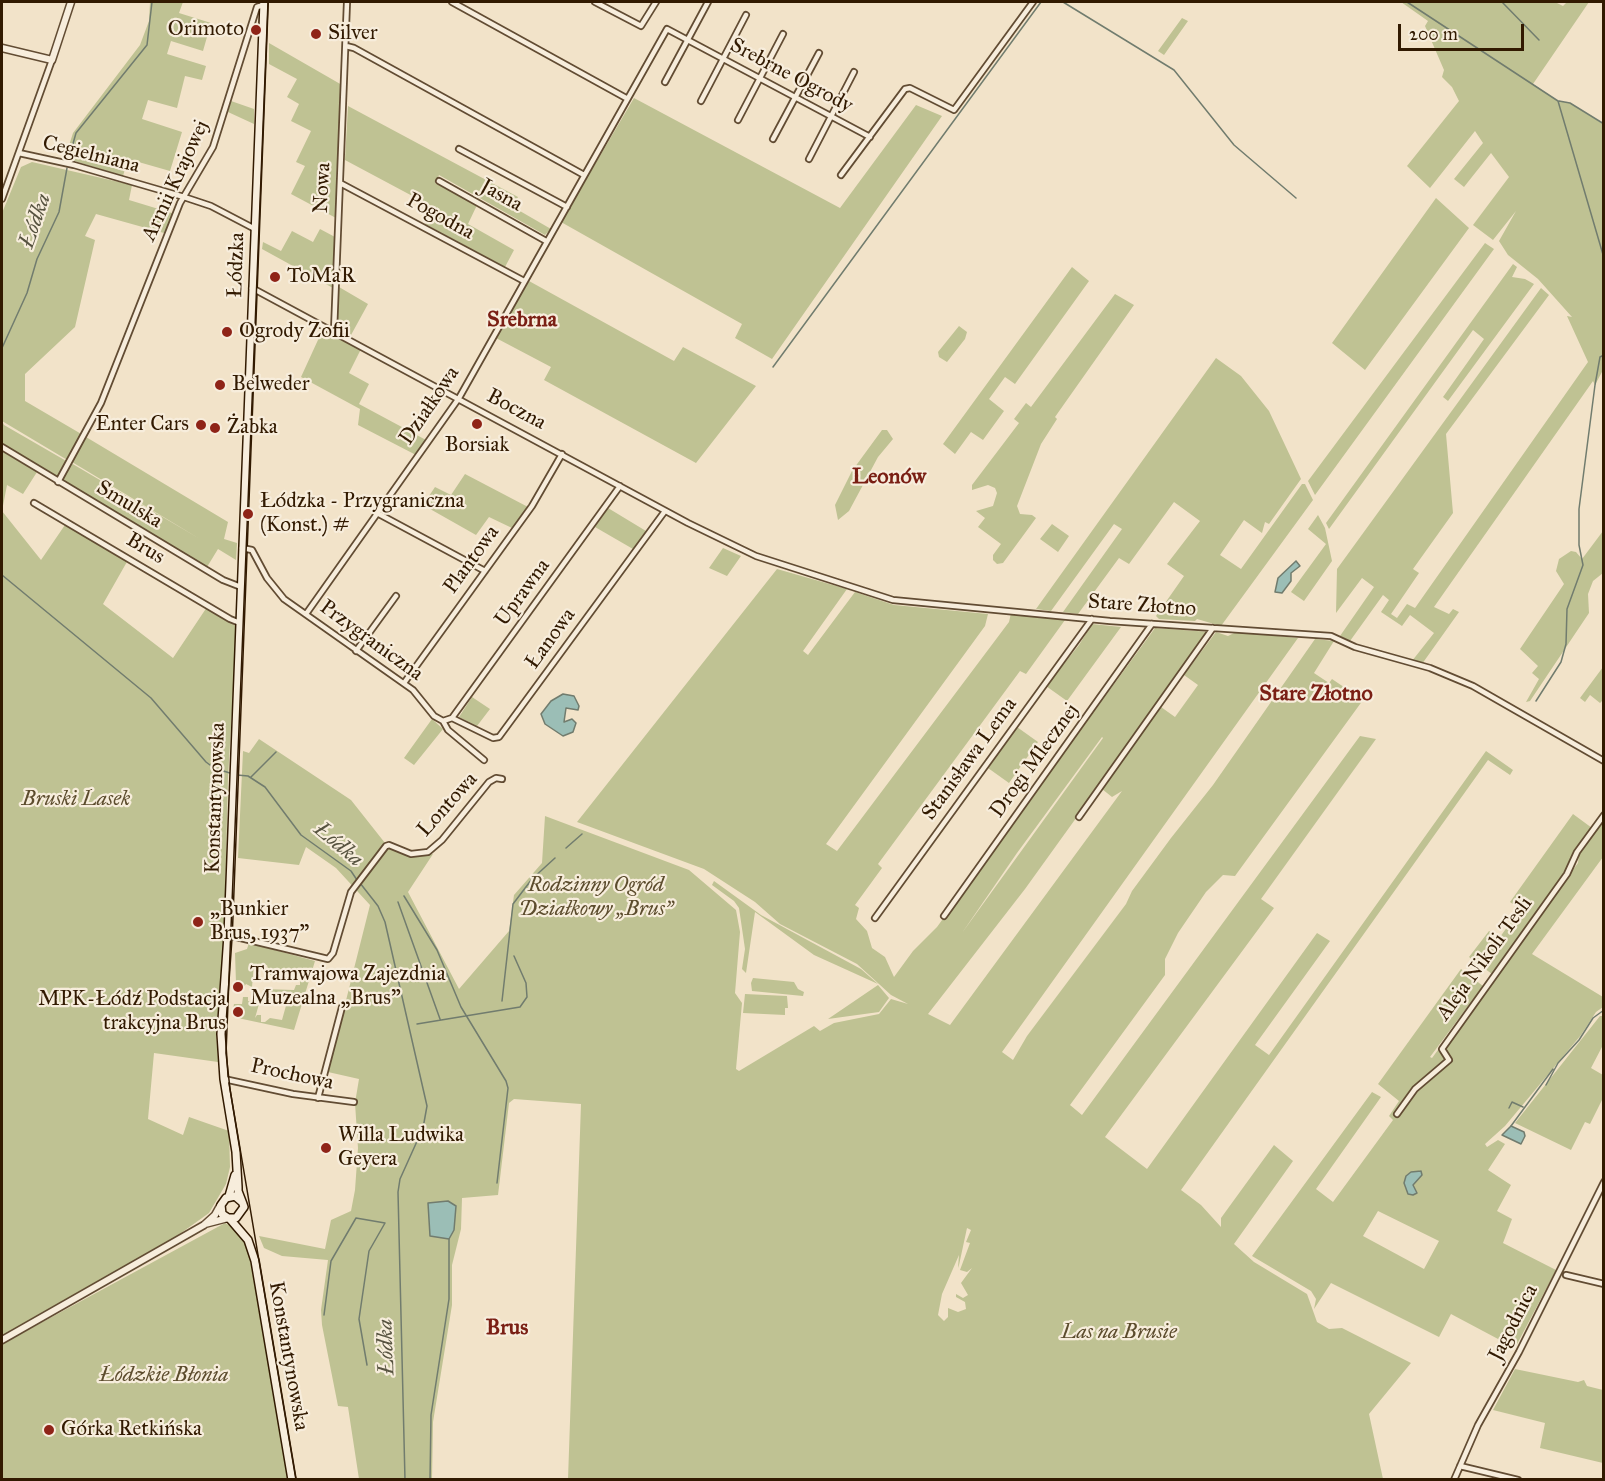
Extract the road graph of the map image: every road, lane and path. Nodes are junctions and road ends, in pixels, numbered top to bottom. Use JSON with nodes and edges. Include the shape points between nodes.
{"nodes":[{"id":1,"x":71,"y":2,"type":"edge"},
{"id":2,"x":346,"y":2,"type":"edge"},
{"id":3,"x":452,"y":2,"type":"edge"},
{"id":4,"x":595,"y":2,"type":"edge"},
{"id":5,"x":656,"y":2,"type":"edge"},
{"id":6,"x":708,"y":2,"type":"edge"},
{"id":7,"x":1033,"y":2,"type":"edge"},
{"id":8,"x":263,"y":3,"type":"edge"},
{"id":9,"x":746,"y":15,"type":"dead end"},
{"id":10,"x":783,"y":34,"type":"dead end"},
{"id":11,"x":688,"y":39,"type":"junction"},
{"id":12,"x":346,"y":46,"type":"junction"},
{"id":13,"x":2,"y":48,"type":"edge"},
{"id":14,"x":819,"y":53,"type":"dead end"},
{"id":15,"x":724,"y":58,"type":"junction"},
{"id":16,"x":52,"y":60,"type":"junction"},
{"id":17,"x":854,"y":72,"type":"dead end"},
{"id":18,"x":760,"y":78,"type":"junction"},
{"id":19,"x":665,"y":82,"type":"dead end"},
{"id":20,"x":795,"y":96,"type":"junction"},
{"id":21,"x":626,"y":98,"type":"junction"},
{"id":22,"x":701,"y":101,"type":"dead end"},
{"id":23,"x":831,"y":116,"type":"junction"},
{"id":24,"x":738,"y":120,"type":"dead end"},
{"id":25,"x":870,"y":137,"type":"junction"},
{"id":26,"x":773,"y":139,"type":"dead end"},
{"id":27,"x":459,"y":148,"type":"dead end"},
{"id":28,"x":19,"y":153,"type":"junction"},
{"id":29,"x":809,"y":159,"type":"dead end"},
{"id":30,"x":584,"y":175,"type":"junction"},
{"id":31,"x":842,"y":176,"type":"dead end"},
{"id":32,"x":439,"y":181,"type":"dead end"},
{"id":33,"x":340,"y":183,"type":"junction"},
{"id":34,"x":184,"y":197,"type":"junction"},
{"id":35,"x":2,"y":199,"type":"edge"},
{"id":36,"x":567,"y":207,"type":"junction"},
{"id":37,"x":255,"y":229,"type":"junction"},
{"id":38,"x":546,"y":241,"type":"junction"},
{"id":39,"x":524,"y":281,"type":"junction"},
{"id":40,"x":252,"y":288,"type":"junction"},
{"id":41,"x":334,"y":331,"type":"junction"},
{"id":42,"x":459,"y":398,"type":"junction"},
{"id":43,"x":2,"y":447,"type":"edge"},
{"id":44,"x":562,"y":454,"type":"junction"},
{"id":45,"x":58,"y":482,"type":"junction"},
{"id":46,"x":620,"y":486,"type":"junction"},
{"id":47,"x":34,"y":502,"type":"dead end"},
{"id":48,"x":666,"y":511,"type":"junction"},
{"id":49,"x":377,"y":513,"type":"junction"},
{"id":50,"x":243,"y":530,"type":"joint"},
{"id":51,"x":242,"y":548,"type":"junction"},
{"id":52,"x":485,"y":571,"type":"junction"},
{"id":53,"x":241,"y":587,"type":"junction"},
{"id":54,"x":396,"y":596,"type":"dead end"},
{"id":55,"x":306,"y":614,"type":"junction"},
{"id":56,"x":1092,"y":619,"type":"junction"},
{"id":57,"x":240,"y":622,"type":"junction"},
{"id":58,"x":1152,"y":624,"type":"junction"},
{"id":59,"x":1213,"y":628,"type":"junction"},
{"id":60,"x":356,"y":651,"type":"junction"},
{"id":61,"x":404,"y":683,"type":"junction"},
{"id":62,"x":452,"y":718,"type":"junction"},
{"id":63,"x":443,"y":721,"type":"junction"},
{"id":64,"x":484,"y":760,"type":"dead end"},
{"id":65,"x":1604,"y":761,"type":"edge"},
{"id":66,"x":502,"y":779,"type":"dead end"},
{"id":67,"x":1604,"y":814,"type":"edge"},
{"id":68,"x":1080,"y":817,"type":"dead end"},
{"id":69,"x":944,"y":916,"type":"dead end"},
{"id":70,"x":875,"y":918,"type":"dead end"},
{"id":71,"x":228,"y":935,"type":"junction"},
{"id":72,"x":342,"y":1007,"type":"dead end"},
{"id":73,"x":224,"y":1079,"type":"junction"},
{"id":74,"x":318,"y":1098,"type":"junction"},
{"id":75,"x":354,"y":1102,"type":"dead end"},
{"id":76,"x":1397,"y":1114,"type":"dead end"},
{"id":77,"x":237,"y":1173,"type":"junction"},
{"id":78,"x":1604,"y":1182,"type":"edge"},
{"id":79,"x":229,"y":1196,"type":"junction"},
{"id":80,"x":242,"y":1202,"type":"junction"},
{"id":81,"x":221,"y":1205,"type":"junction"},
{"id":82,"x":241,"y":1215,"type":"junction"},
{"id":83,"x":229,"y":1219,"type":"junction"},
{"id":84,"x":204,"y":1224,"type":"junction"},
{"id":85,"x":248,"y":1239,"type":"junction"},
{"id":86,"x":1566,"y":1275,"type":"dead end"},
{"id":87,"x":1604,"y":1284,"type":"edge"},
{"id":88,"x":2,"y":1340,"type":"edge"},
{"id":89,"x":1460,"y":1466,"type":"junction"},
{"id":90,"x":292,"y":1479,"type":"edge"},
{"id":91,"x":1454,"y":1479,"type":"edge"},
{"id":92,"x":1518,"y":1479,"type":"edge"}],
"edges":[{"from":1,"to":16,"type":"street"},
{"from":2,"to":12,"type":"street","name":"Nowa"},
{"from":3,"to":21,"type":"street"},
{"from":4,"to":5,"type":"street","via":[[643,26]]},
{"from":6,"to":11,"type":"street"},
{"from":7,"to":25,"type":"street","name":"Srebrne Ogrody","via":[[954,110],[907,88]]},
{"from":8,"to":34,"type":"street","name":"Armii Krajowej","via":[[257,7],[213,147]]},
{"from":8,"to":37,"type":"main road","name":"Łódzka"},
{"from":9,"to":15,"type":"street"},
{"from":10,"to":18,"type":"street"},
{"from":11,"to":15,"type":"street","name":"Srebrne Ogrody"},
{"from":11,"to":19,"type":"street"},
{"from":11,"to":21,"type":"street","name":"Srebrne Ogrody","via":[[667,29]]},
{"from":12,"to":30,"type":"street"},
{"from":12,"to":33,"type":"street","name":"Nowa"},
{"from":13,"to":16,"type":"street"},
{"from":14,"to":20,"type":"street"},
{"from":15,"to":18,"type":"street","name":"Srebrne Ogrody"},
{"from":15,"to":22,"type":"street"},
{"from":16,"to":28,"type":"street"},
{"from":17,"to":23,"type":"street"},
{"from":18,"to":20,"type":"street","name":"Srebrne Ogrody"},
{"from":18,"to":24,"type":"street"},
{"from":20,"to":23,"type":"street","name":"Srebrne Ogrody"},
{"from":20,"to":26,"type":"street"},
{"from":21,"to":30,"type":"street","name":"Działkowa"},
{"from":23,"to":25,"type":"street","name":"Srebrne Ogrody"},
{"from":23,"to":29,"type":"street"},
{"from":25,"to":31,"type":"street"},
{"from":27,"to":36,"type":"street"},
{"from":28,"to":34,"type":"street","name":"Cegielniana"},
{"from":28,"to":35,"type":"street"},
{"from":30,"to":36,"type":"street","name":"Działkowa"},
{"from":32,"to":38,"type":"street","name":"Jasna"},
{"from":33,"to":39,"type":"street","name":"Pogodna"},
{"from":33,"to":41,"type":"street","name":"Nowa"},
{"from":34,"to":37,"type":"street","name":"Cegielniana"},
{"from":34,"to":45,"type":"street","name":"Armii Krajowej","via":[[99,406]]},
{"from":36,"to":38,"type":"street","name":"Działkowa"},
{"from":37,"to":40,"type":"main road","name":"Łódzka"},
{"from":38,"to":39,"type":"street","name":"Działkowa"},
{"from":39,"to":42,"type":"street","name":"Działkowa"},
{"from":40,"to":41,"type":"street","name":"Boczna"},
{"from":40,"to":50,"type":"main road","name":"Łódzka"},
{"from":41,"to":42,"type":"street","name":"Boczna"},
{"from":42,"to":44,"type":"street","name":"Boczna"},
{"from":42,"to":49,"type":"street","name":"Działkowa"},
{"from":43,"to":45,"type":"street","name":"Smulska"},
{"from":44,"to":46,"type":"street","name":"Boczna"},
{"from":44,"to":52,"type":"street","name":"Plantowa","via":[[537,498]]},
{"from":45,"to":53,"type":"street","name":"Smulska"},
{"from":46,"to":48,"type":"street","name":"Boczna"},
{"from":46,"to":62,"type":"street","name":"Uprawna"},
{"from":47,"to":57,"type":"street","name":"Brus"},
{"from":48,"to":56,"type":"street","name":"Stare Złotno","via":[[740,550],[882,598]]},
{"from":48,"to":62,"type":"street","name":"Łanowa","via":[[498,739]]},
{"from":49,"to":52,"type":"street"},
{"from":49,"to":55,"type":"street","name":"Działkowa"},
{"from":50,"to":51,"type":"main road","name":"Konstantynowska"},
{"from":51,"to":53,"type":"main road","name":"Konstantynowska"},
{"from":51,"to":55,"type":"street","name":"Przygraniczna","via":[[252,550],[276,591]]},
{"from":52,"to":61,"type":"street","name":"Plantowa"},
{"from":53,"to":57,"type":"main road","name":"Konstantynowska"},
{"from":54,"to":60,"type":"street"},
{"from":55,"to":60,"type":"street","name":"Przygraniczna"},
{"from":56,"to":58,"type":"street","name":"Stare Złotno"},
{"from":56,"to":70,"type":"street","name":"Stanisława Lema"},
{"from":57,"to":71,"type":"main road","name":"Konstantynowska"},
{"from":58,"to":59,"type":"street","name":"Stare Złotno"},
{"from":58,"to":69,"type":"street","name":"Drogi Mlecznej"},
{"from":59,"to":65,"type":"street","name":"Stare Złotno","via":[[1325,635],[1425,666],[1492,695]]},
{"from":59,"to":68,"type":"street"},
{"from":60,"to":61,"type":"street","name":"Przygraniczna"},
{"from":61,"to":63,"type":"street","name":"Przygraniczna"},
{"from":62,"to":63,"type":"street"},
{"from":63,"to":64,"type":"street","name":"Przygraniczna","via":[[448,730]]},
{"from":66,"to":71,"type":"street","name":"Lontowa","via":[[489,782],[433,849],[411,854],[389,845],[355,886],[328,959]]},
{"from":67,"to":76,"type":"street","name":"Aleja Nikoli Tesli","via":[[1577,852],[1567,874],[1442,1049],[1449,1060],[1415,1089]]},
{"from":71,"to":73,"type":"main road","name":"Konstantynowska","via":[[221,1034]]},
{"from":72,"to":74,"type":"street"},
{"from":73,"to":74,"type":"street","name":"Prochowa"},
{"from":73,"to":77,"type":"main road","name":"Konstantynowska"},
{"from":74,"to":75,"type":"street","name":"Prochowa"},
{"from":77,"to":79,"type":"main road","name":"Konstantynowska"},
{"from":77,"to":80,"type":"main road","name":"Konstantynowska"},
{"from":78,"to":89,"type":"street","name":"Jagodnica"},
{"from":79,"to":80,"type":"main road"},
{"from":79,"to":81,"type":"main road"},
{"from":80,"to":82,"type":"main road"},
{"from":81,"to":83,"type":"main road","via":[[222,1214]]},
{"from":81,"to":84,"type":"street"},
{"from":82,"to":83,"type":"main road"},
{"from":82,"to":85,"type":"main road","name":"Konstantynowska"},
{"from":83,"to":84,"type":"street"},
{"from":83,"to":85,"type":"main road","name":"Konstantynowska"},
{"from":84,"to":88,"type":"street"},
{"from":85,"to":90,"type":"main road","name":"Konstantynowska"},
{"from":86,"to":87,"type":"street"},
{"from":89,"to":91,"type":"street","name":"Jagodnica"},
{"from":89,"to":92,"type":"street"}]}
